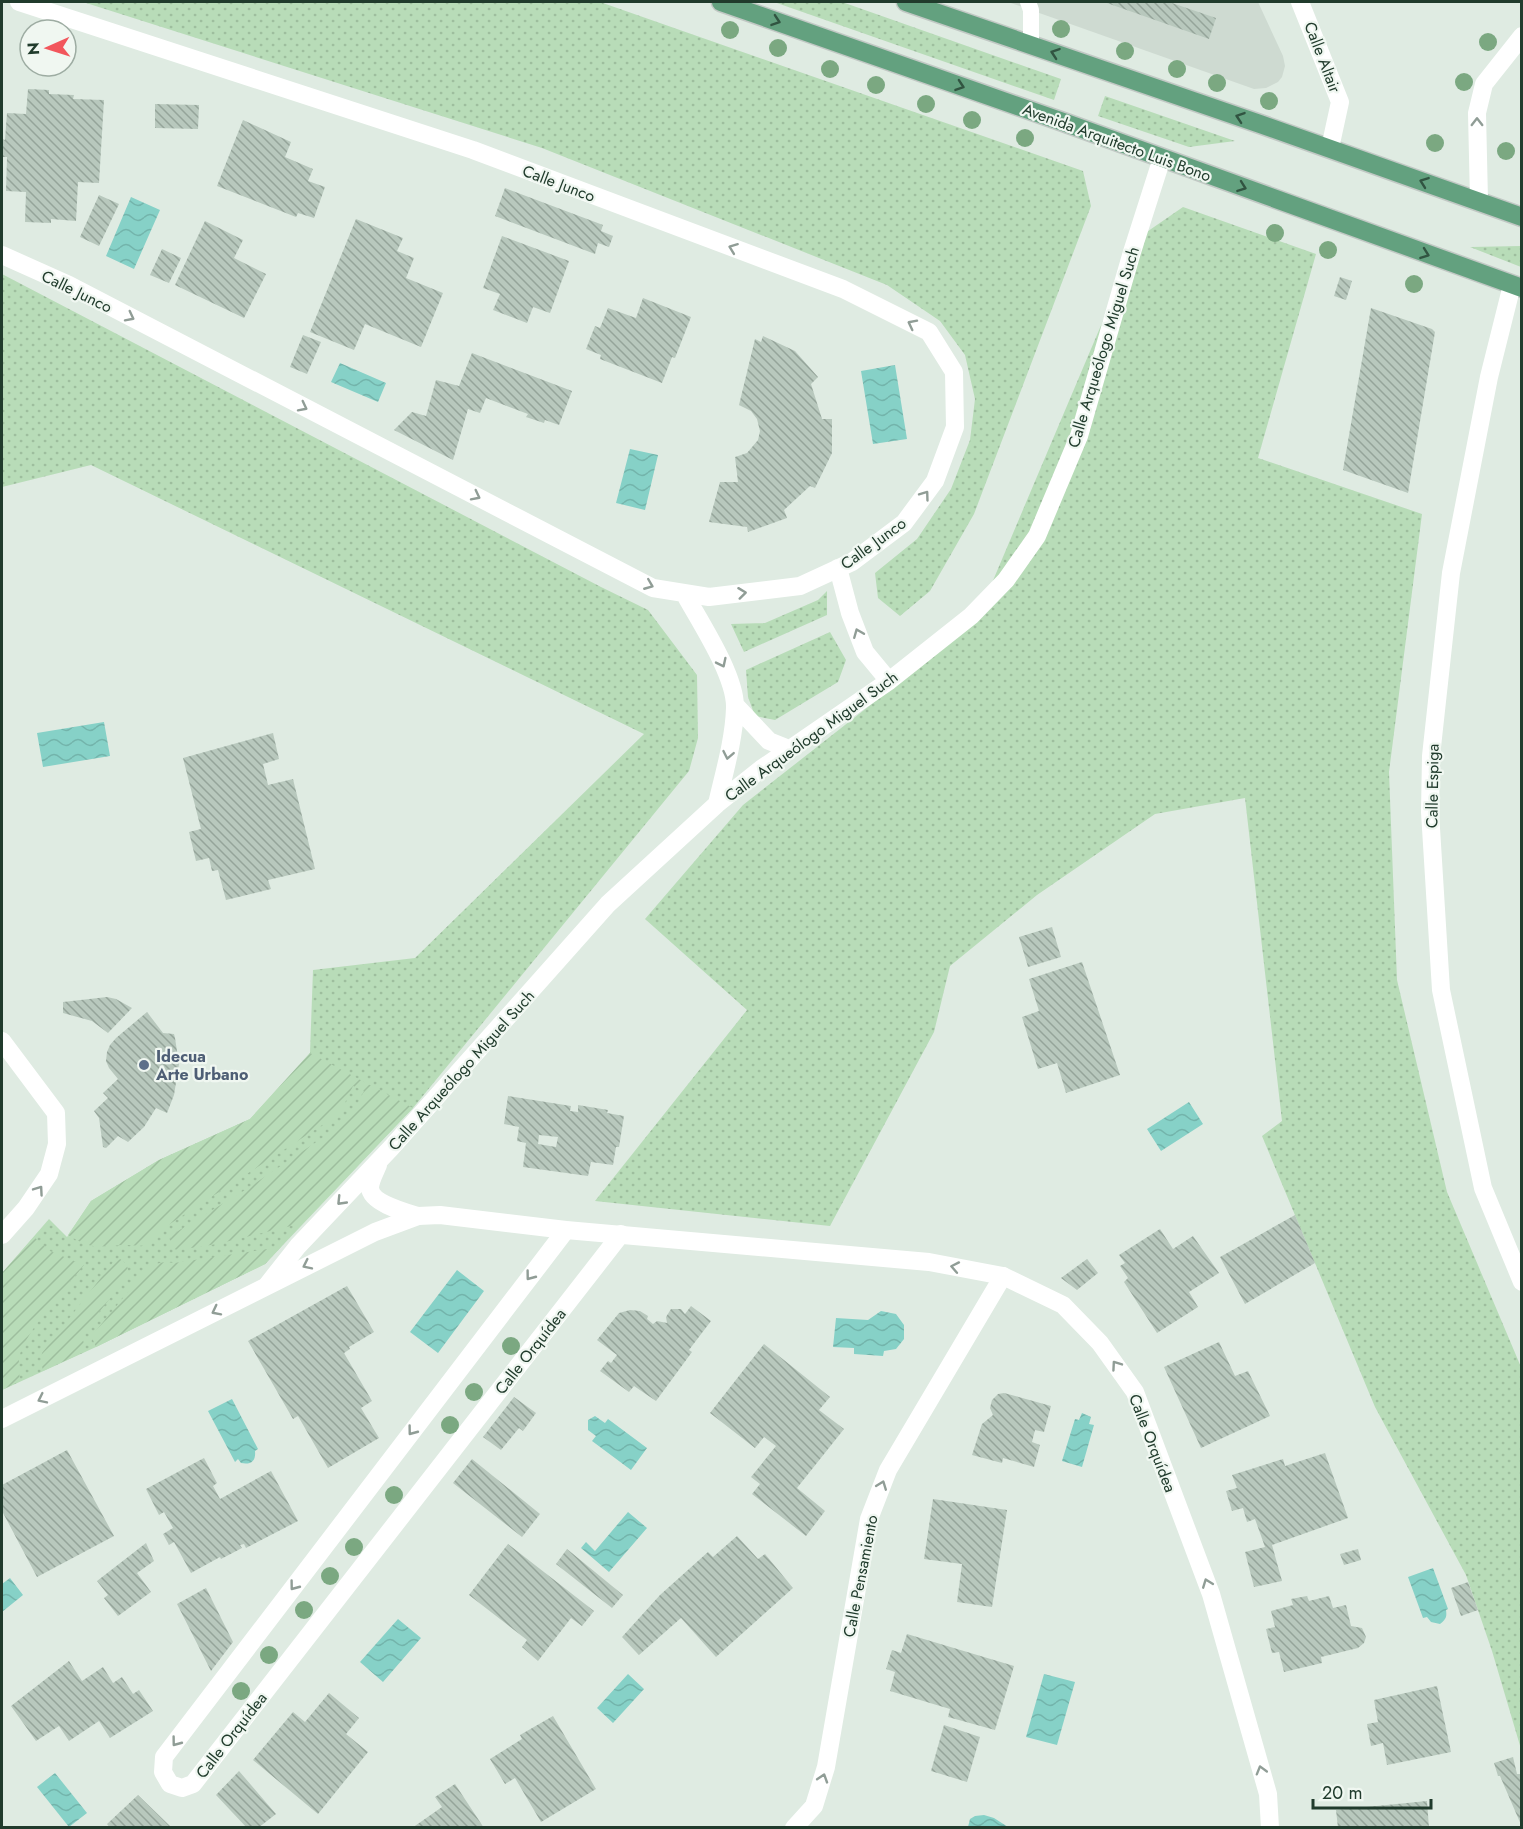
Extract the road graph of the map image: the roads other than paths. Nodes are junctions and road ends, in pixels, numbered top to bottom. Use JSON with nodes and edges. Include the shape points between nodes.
{"nodes":[{"id":1,"x":19,"y":2,"type":"edge"},
{"id":2,"x":721,"y":2,"type":"edge"},
{"id":3,"x":906,"y":2,"type":"edge"},
{"id":4,"x":1028,"y":2,"type":"edge"},
{"id":5,"x":1300,"y":2,"type":"edge"},
{"id":6,"x":1521,"y":36,"type":"edge"},
{"id":7,"x":1031,"y":45,"type":"junction"},
{"id":8,"x":1330,"y":148,"type":"junction"},
{"id":9,"x":1162,"y":158,"type":"junction"},
{"id":10,"x":1479,"y":201,"type":"junction"},
{"id":11,"x":1521,"y":218,"type":"edge"},
{"id":12,"x":2,"y":255,"type":"edge"},
{"id":13,"x":1518,"y":286,"type":"edge"},
{"id":14,"x":838,"y":568,"type":"junction"},
{"id":15,"x":684,"y":593,"type":"junction"},
{"id":16,"x":889,"y":681,"type":"junction"},
{"id":17,"x":736,"y":706,"type":"junction"},
{"id":18,"x":789,"y":749,"type":"junction"},
{"id":19,"x":717,"y":804,"type":"junction"},
{"id":20,"x":2,"y":1041,"type":"edge"},
{"id":21,"x":381,"y":1158,"type":"junction"},
{"id":22,"x":418,"y":1216,"type":"junction"},
{"id":23,"x":566,"y":1230,"type":"junction"},
{"id":24,"x":621,"y":1234,"type":"junction"},
{"id":25,"x":2,"y":1235,"type":"edge"},
{"id":26,"x":1003,"y":1276,"type":"junction"},
{"id":27,"x":1521,"y":1282,"type":"edge"},
{"id":28,"x":268,"y":1284,"type":"junction"},
{"id":29,"x":2,"y":1419,"type":"edge"},
{"id":30,"x":794,"y":1827,"type":"edge"},
{"id":31,"x":1270,"y":1827,"type":"edge"}],
"edges":[{"from":14,"to":1,"type":"street","name":"Calle Junco","one_way":true,"via":[[904,523],[935,481],[955,427],[954,372],[929,332],[843,289],[473,150]]},
{"from":2,"to":9,"type":"main road","name":"Avenida Arquitecto Luis Bono","one_way":true},
{"from":3,"to":7,"type":"main road"},
{"from":4,"to":7,"type":"lane"},
{"from":5,"to":8,"type":"street","name":"Calle Altair","via":[[1340,102]]},
{"from":10,"to":6,"type":"street","one_way":true,"via":[[1477,112],[1484,84]]},
{"from":8,"to":7,"type":"main road","one_way":true},
{"from":10,"to":8,"type":"main road","one_way":true},
{"from":9,"to":13,"type":"main road","name":"Avenida Arquitecto Luis Bono","one_way":true},
{"from":9,"to":16,"type":"street","name":"Calle Arqueólogo Miguel Such","via":[[1079,436],[1037,536],[1006,580],[971,616]]},
{"from":10,"to":11,"type":"main road"},
{"from":12,"to":15,"type":"street","name":"Calle Junco","one_way":true,"via":[[69,285],[653,588]]},
{"from":13,"to":27,"type":"street","name":"Calle Espiga","via":[[1489,377],[1451,573],[1431,756],[1430,812],[1441,990],[1483,1188]]},
{"from":15,"to":14,"type":"street","name":"Calle Junco","one_way":true,"via":[[709,597],[800,586]]},
{"from":16,"to":14,"type":"street","one_way":true,"via":[[865,652]]},
{"from":15,"to":17,"type":"street","one_way":true,"via":[[726,668]]},
{"from":16,"to":18,"type":"street","name":"Calle Arqueólogo Miguel Such"},
{"from":17,"to":18,"type":"street","via":[[769,741]]},
{"from":17,"to":19,"type":"street","one_way":true},
{"from":18,"to":19,"type":"street","name":"Calle Arqueólogo Miguel Such"},
{"from":19,"to":21,"type":"street","name":"Calle Arqueólogo Miguel Such","via":[[608,904]]},
{"from":25,"to":20,"type":"street","one_way":true,"via":[[49,1174],[57,1144],[56,1113]]},
{"from":21,"to":22,"type":"street","name":"Calle Orquídea","via":[[370,1185],[371,1194],[384,1204]]},
{"from":21,"to":28,"type":"street","name":"Calle Arqueólogo Miguel Such","one_way":true,"via":[[298,1246]]},
{"from":22,"to":23,"type":"street","name":"Calle Orquídea","via":[[440,1215]]},
{"from":22,"to":28,"type":"street","name":"Calle Orquídea","one_way":true,"via":[[375,1232]]},
{"from":23,"to":24,"type":"street","name":"Calle Orquídea"},
{"from":23,"to":24,"type":"street","name":"Calle Orquídea","one_way":true,"via":[[164,1757],[164,1772],[170,1784],[182,1788],[193,1784]]},
{"from":26,"to":24,"type":"street","name":"Calle Orquídea","one_way":true,"via":[[929,1262]]},
{"from":30,"to":26,"type":"street","name":"Calle Pensamiento","one_way":true,"via":[[814,1806],[826,1767],[869,1519],[888,1470]]},
{"from":31,"to":26,"type":"street","name":"Calle Orquídea","one_way":true,"via":[[1268,1794],[1211,1594],[1135,1392],[1100,1343],[1063,1305]]},
{"from":28,"to":29,"type":"street","name":"Calle Orquídea","one_way":true}]}
